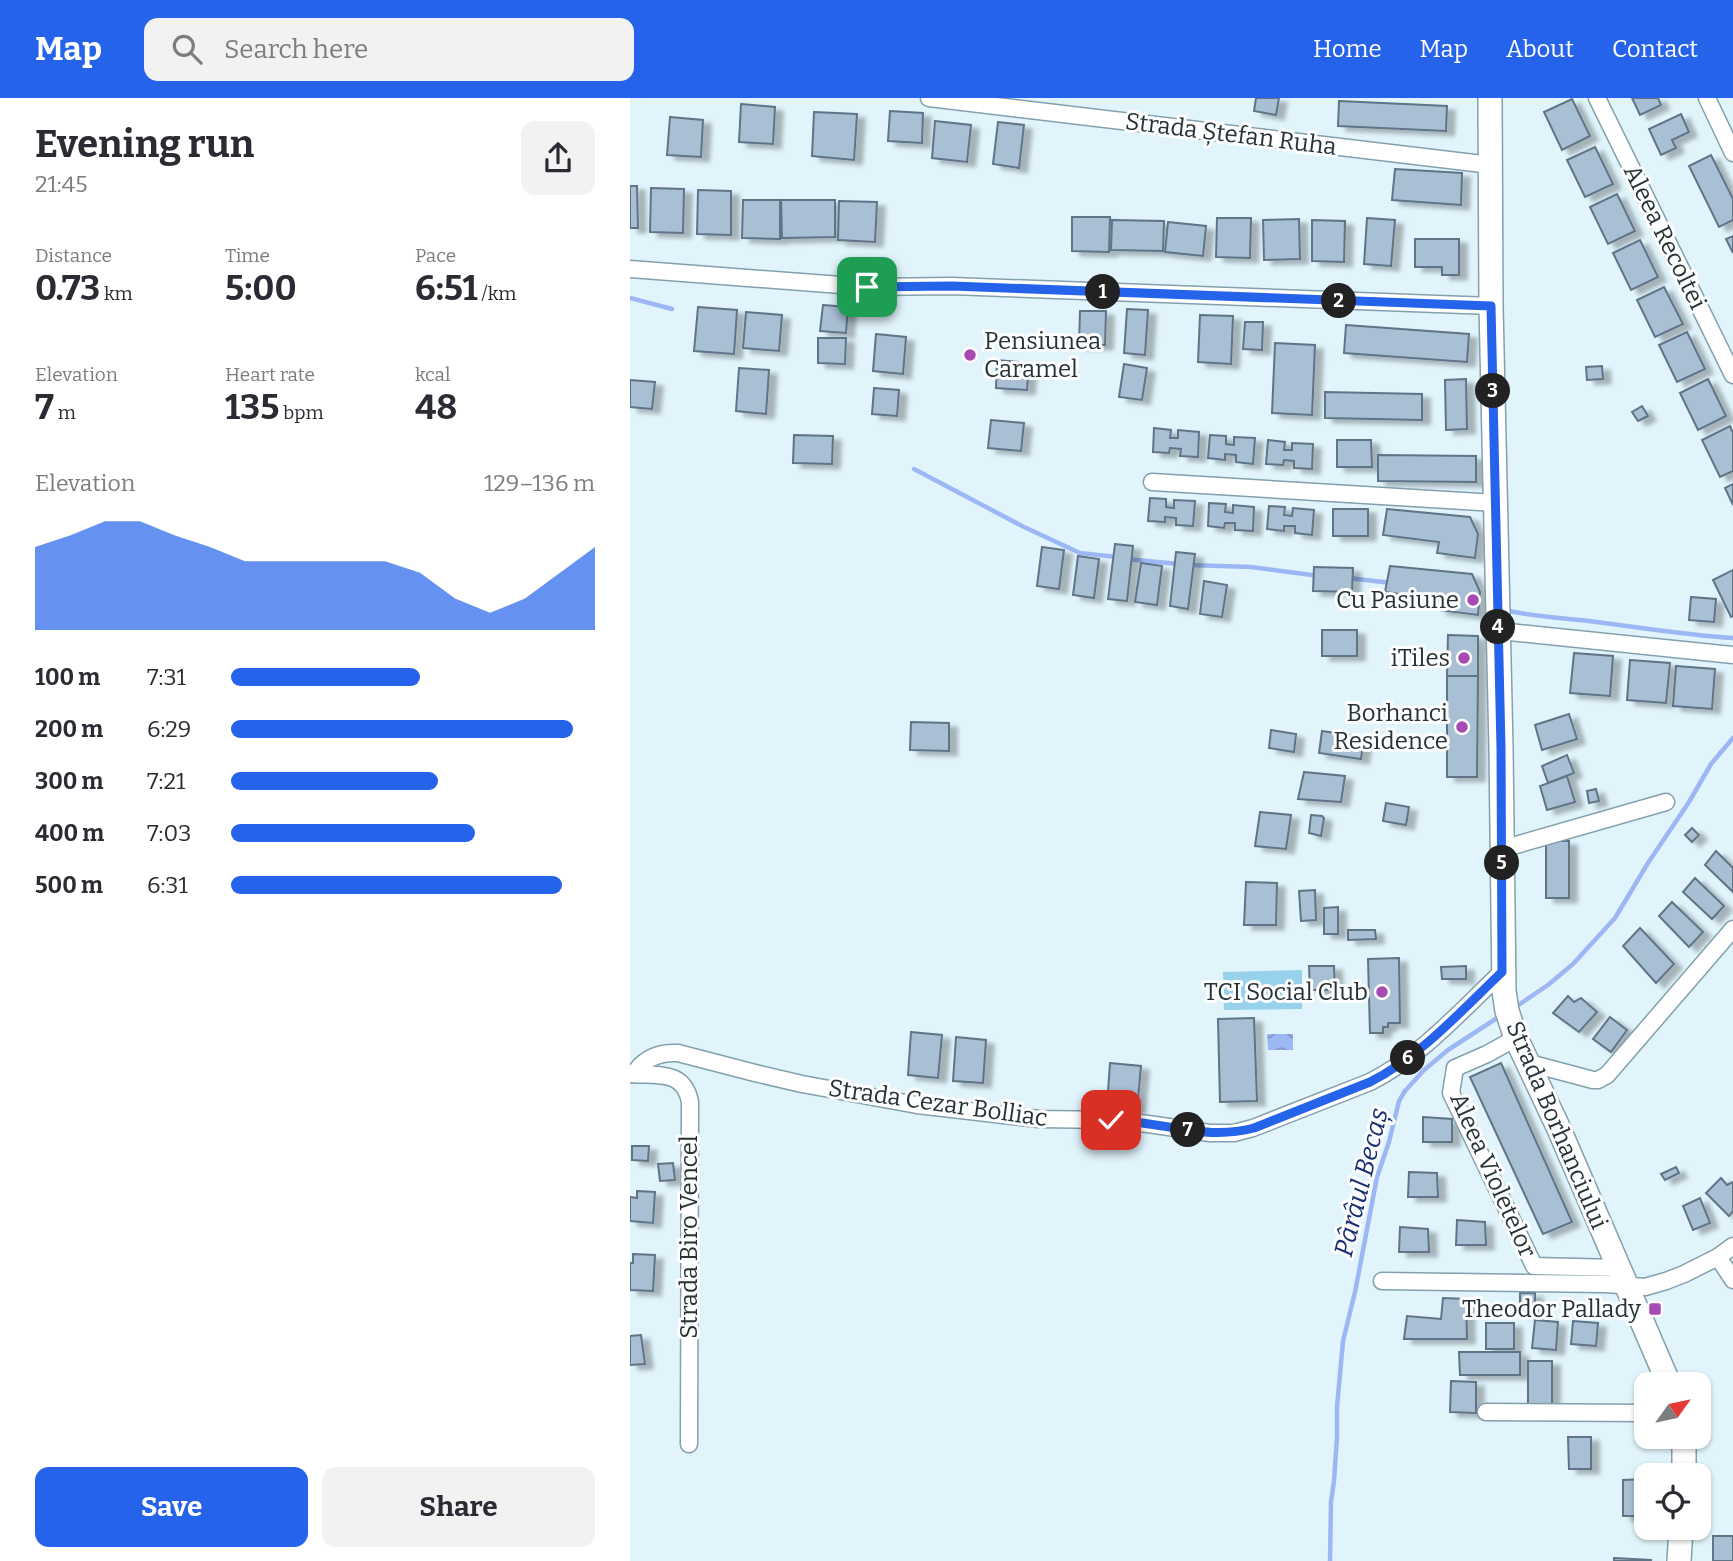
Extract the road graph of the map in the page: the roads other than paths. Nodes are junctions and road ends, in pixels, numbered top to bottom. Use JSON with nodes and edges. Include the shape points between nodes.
{"nodes":[{"id":1,"x":929,"y":98,"type":"edge"},
{"id":2,"x":1490,"y":98,"type":"edge"},
{"id":3,"x":1597,"y":98,"type":"edge"},
{"id":4,"x":1707,"y":98,"type":"edge"},
{"id":5,"x":1733,"y":152,"type":"edge"},
{"id":6,"x":1491,"y":165,"type":"junction"},
{"id":7,"x":630,"y":269,"type":"edge"},
{"id":8,"x":1491,"y":306,"type":"junction"},
{"id":9,"x":1733,"y":375,"type":"edge"},
{"id":10,"x":1152,"y":482,"type":"dead end"},
{"id":11,"x":1496,"y":503,"type":"junction"},
{"id":12,"x":1499,"y":631,"type":"junction"},
{"id":13,"x":1733,"y":655,"type":"edge"},
{"id":14,"x":1666,"y":802,"type":"dead end"},
{"id":15,"x":1502,"y":849,"type":"junction"},
{"id":16,"x":1733,"y":929,"type":"edge"},
{"id":17,"x":1503,"y":982,"type":"junction"},
{"id":18,"x":1514,"y":1035,"type":"junction"},
{"id":19,"x":1529,"y":1063,"type":"junction"},
{"id":20,"x":632,"y":1074,"type":"edge"},
{"id":21,"x":1733,"y":1246,"type":"edge"},
{"id":22,"x":1718,"y":1256,"type":"junction"},
{"id":23,"x":1622,"y":1276,"type":"junction"},
{"id":24,"x":1733,"y":1280,"type":"edge"},
{"id":25,"x":1382,"y":1281,"type":"dead end"},
{"id":26,"x":1664,"y":1372,"type":"edge"},
{"id":27,"x":1486,"y":1412,"type":"dead end"},
{"id":28,"x":1634,"y":1413,"type":"edge"},
{"id":29,"x":689,"y":1444,"type":"dead end"},
{"id":30,"x":1680,"y":1540,"type":"edge"},
{"id":31,"x":1679,"y":1561,"type":"edge"}],
"edges":[{"from":1,"to":6,"type":"street","name":"Strada Ștefan Ruha"},
{"from":2,"to":6,"type":"main road","name":"Strada Borhanciului"},
{"from":3,"to":9,"type":"street","name":"Aleea Recoltei"},
{"from":4,"to":5,"type":"street"},
{"from":6,"to":8,"type":"main road","name":"Strada Borhanciului"},
{"from":7,"to":8,"type":"street","via":[[867,287],[952,286]]},
{"from":8,"to":11,"type":"main road","name":"Strada Borhanciului"},
{"from":10,"to":11,"type":"street"},
{"from":11,"to":12,"type":"main road","name":"Strada Borhanciului"},
{"from":12,"to":13,"type":"street"},
{"from":12,"to":15,"type":"main road","name":"Strada Borhanciului"},
{"from":14,"to":15,"type":"street"},
{"from":15,"to":17,"type":"main road","name":"Strada Borhanciului"},
{"from":16,"to":19,"type":"street","via":[[1607,1075],[1593,1080]]},
{"from":17,"to":18,"type":"main road","name":"Strada Borhanciului"},
{"from":17,"to":20,"type":"street","name":"Strada Cezar Bolliac","via":[[1387,1073],[1234,1133],[917,1105],[668,1052],[651,1057]]},
{"from":18,"to":19,"type":"main road","name":"Strada Borhanciului"},
{"from":18,"to":23,"type":"street","name":"Aleea Violetelor","via":[[1455,1068],[1451,1093],[1534,1266]]},
{"from":19,"to":23,"type":"main road","name":"Strada Borhanciului"},
{"from":20,"to":29,"type":"street","name":"Strada Biro Vencel","via":[[678,1080],[690,1102]]},
{"from":21,"to":22,"type":"street"},
{"from":22,"to":23,"type":"street","via":[[1645,1287]]},
{"from":22,"to":24,"type":"street"},
{"from":23,"to":25,"type":"street","name":"Aleea Violetelor"},
{"from":23,"to":26,"type":"main road","name":"Strada Borhanciului"},
{"from":27,"to":28,"type":"street"},
{"from":30,"to":31,"type":"main road"}]}
